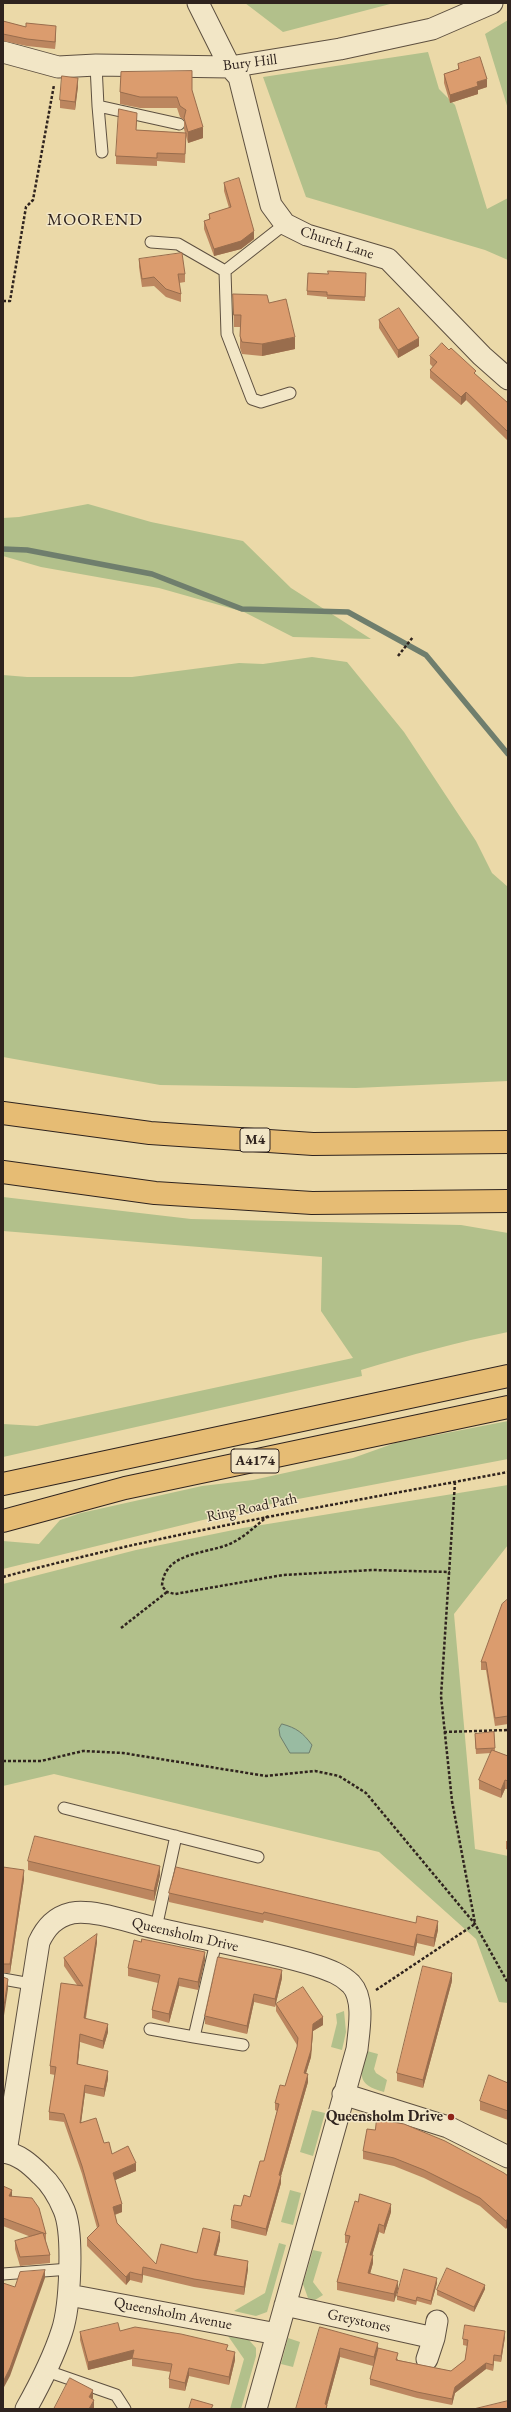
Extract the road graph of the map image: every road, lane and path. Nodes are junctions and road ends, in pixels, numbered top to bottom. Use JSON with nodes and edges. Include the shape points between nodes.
{"nodes":[{"id":1,"x":198,"y":3,"type":"edge"},
{"id":2,"x":492,"y":3,"type":"edge"},
{"id":3,"x":3,"y":52,"type":"edge"},
{"id":4,"x":96,"y":65,"type":"junction"},
{"id":5,"x":58,"y":67,"type":"junction"},
{"id":6,"x":230,"y":67,"type":"junction"},
{"id":7,"x":98,"y":106,"type":"junction"},
{"id":8,"x":179,"y":124,"type":"dead end"},
{"id":9,"x":102,"y":152,"type":"dead end"},
{"id":10,"x":285,"y":224,"type":"junction"},
{"id":11,"x":150,"y":242,"type":"dead end"},
{"id":12,"x":225,"y":271,"type":"junction"},
{"id":13,"x":3,"y":301,"type":"edge"},
{"id":14,"x":508,"y":379,"type":"edge"},
{"id":15,"x":290,"y":393,"type":"dead end"},
{"id":16,"x":413,"y":637,"type":"dead end"},
{"id":17,"x":398,"y":656,"type":"dead end"},
{"id":18,"x":3,"y":1113,"type":"edge"},
{"id":19,"x":508,"y":1142,"type":"edge"},
{"id":20,"x":3,"y":1172,"type":"edge"},
{"id":21,"x":508,"y":1201,"type":"edge"},
{"id":22,"x":508,"y":1376,"type":"edge"},
{"id":23,"x":508,"y":1407,"type":"edge"},
{"id":24,"x":508,"y":1472,"type":"edge"},
{"id":25,"x":455,"y":1482,"type":"junction"},
{"id":26,"x":3,"y":1484,"type":"edge"},
{"id":27,"x":268,"y":1515,"type":"junction"},
{"id":28,"x":3,"y":1521,"type":"edge"},
{"id":29,"x":450,"y":1572,"type":"junction"},
{"id":30,"x":3,"y":1577,"type":"edge"},
{"id":31,"x":168,"y":1592,"type":"junction"},
{"id":32,"x":121,"y":1628,"type":"dead end"},
{"id":33,"x":508,"y":1730,"type":"edge"},
{"id":34,"x":444,"y":1732,"type":"junction"},
{"id":35,"x":3,"y":1761,"type":"edge"},
{"id":36,"x":64,"y":1808,"type":"dead end"},
{"id":37,"x":176,"y":1836,"type":"junction"},
{"id":38,"x":258,"y":1857,"type":"dead end"},
{"id":39,"x":475,"y":1924,"type":"junction"},
{"id":40,"x":156,"y":1928,"type":"junction"},
{"id":41,"x":216,"y":1942,"type":"junction"},
{"id":42,"x":3,"y":1979,"type":"edge"},
{"id":43,"x":508,"y":1982,"type":"edge"},
{"id":44,"x":31,"y":1984,"type":"junction"},
{"id":45,"x":358,"y":2002,"type":"junction"},
{"id":46,"x":150,"y":2029,"type":"dead end"},
{"id":47,"x":194,"y":2037,"type":"junction"},
{"id":48,"x":243,"y":2045,"type":"dead end"},
{"id":49,"x":343,"y":2094,"type":"junction"},
{"id":50,"x":5,"y":2152,"type":"edge"},
{"id":51,"x":508,"y":2157,"type":"edge"},
{"id":52,"x":70,"y":2269,"type":"junction"},
{"id":53,"x":3,"y":2274,"type":"edge"},
{"id":54,"x":69,"y":2295,"type":"junction"},
{"id":55,"x":286,"y":2305,"type":"junction"},
{"id":56,"x":277,"y":2334,"type":"junction"},
{"id":57,"x":427,"y":2359,"type":"dead end"},
{"id":58,"x":47,"y":2371,"type":"junction"},
{"id":59,"x":26,"y":2409,"type":"edge"},
{"id":60,"x":125,"y":2409,"type":"edge"},
{"id":61,"x":256,"y":2409,"type":"edge"}],
"edges":[{"from":1,"to":6,"type":"street","name":"Church Lane"},
{"from":2,"to":6,"type":"street","name":"Bury Hill","via":[[432,29],[340,49]]},
{"from":3,"to":5,"type":"street","name":"Bury Hill"},
{"from":4,"to":5,"type":"street","name":"Bury Hill"},
{"from":4,"to":6,"type":"street","name":"Bury Hill"},
{"from":4,"to":7,"type":"lane"},
{"from":5,"to":13,"type":"path","via":[[33,200],[26,206],[10,301]]},
{"from":6,"to":10,"type":"street","name":"Church Lane","via":[[239,77],[271,205]]},
{"from":7,"to":8,"type":"lane"},
{"from":7,"to":9,"type":"lane"},
{"from":10,"to":12,"type":"lane"},
{"from":10,"to":14,"type":"street","name":"Church Lane","via":[[307,236],[388,259],[482,356]]},
{"from":11,"to":12,"type":"lane","via":[[178,244]]},
{"from":12,"to":15,"type":"lane","via":[[227,334],[252,399],[261,402]]},
{"from":16,"to":17,"type":"path"},
{"from":18,"to":19,"type":"highway","number":"M4","via":[[150,1133],[313,1144]]},
{"from":20,"to":21,"type":"highway","via":[[155,1193],[304,1202]]},
{"from":22,"to":26,"type":"highway","number":"A4174"},
{"from":23,"to":28,"type":"highway","number":"A4174","via":[[125,1488]]},
{"from":24,"to":25,"type":"path","name":"Ring Road Path"},
{"from":25,"to":27,"type":"path","name":"Ring Road Path"},
{"from":25,"to":29,"type":"path"},
{"from":27,"to":30,"type":"path","name":"Ring Road Path","via":[[70,1559]]},
{"from":27,"to":31,"type":"path","via":[[247,1533],[228,1544],[183,1557],[173,1563],[163,1576],[162,1586]]},
{"from":29,"to":31,"type":"path","via":[[373,1570],[282,1575],[175,1594]]},
{"from":29,"to":34,"type":"path","via":[[441,1696]]},
{"from":31,"to":32,"type":"path"},
{"from":33,"to":34,"type":"path"},
{"from":34,"to":39,"type":"path","via":[[452,1801]]},
{"from":35,"to":39,"type":"path","via":[[42,1761],[83,1751],[123,1753],[266,1776],[315,1771],[339,1776],[366,1793]]},
{"from":36,"to":37,"type":"lane"},
{"from":37,"to":38,"type":"lane"},
{"from":37,"to":40,"type":"lane"},
{"from":39,"to":43,"type":"path"},
{"from":39,"to":45,"type":"path"},
{"from":40,"to":41,"type":"street","name":"Queensholm Drive"},
{"from":40,"to":44,"type":"street","name":"Queensholm Drive","via":[[94,1914],[72,1913],[58,1918],[46,1928],[39,1942]]},
{"from":41,"to":45,"type":"street","name":"Queensholm Drive","via":[[316,1966],[338,1974],[352,1986]]},
{"from":41,"to":47,"type":"lane"},
{"from":42,"to":44,"type":"lane"},
{"from":44,"to":50,"type":"street","name":"Queensholm Drive"},
{"from":45,"to":49,"type":"street","name":"Queensholm Drive","via":[[360,2023],[357,2049]]},
{"from":46,"to":47,"type":"lane"},
{"from":47,"to":48,"type":"lane"},
{"from":49,"to":51,"type":"street","via":[[448,2127]]},
{"from":49,"to":55,"type":"street","name":"Queensholm Drive"},
{"from":50,"to":52,"type":"street","via":[[26,2160],[50,2183],[65,2212]]},
{"from":52,"to":53,"type":"lane"},
{"from":52,"to":54,"type":"street"},
{"from":54,"to":56,"type":"street","name":"Queensholm Avenue"},
{"from":54,"to":58,"type":"street","via":[[62,2330]]},
{"from":55,"to":56,"type":"street","name":"Queensholm Drive"},
{"from":55,"to":57,"type":"street","name":"Greystones","via":[[435,2330]]},
{"from":56,"to":61,"type":"street","name":"Queensholm Drive"},
{"from":58,"to":59,"type":"street"},
{"from":58,"to":60,"type":"lane","via":[[116,2395]]}]}
